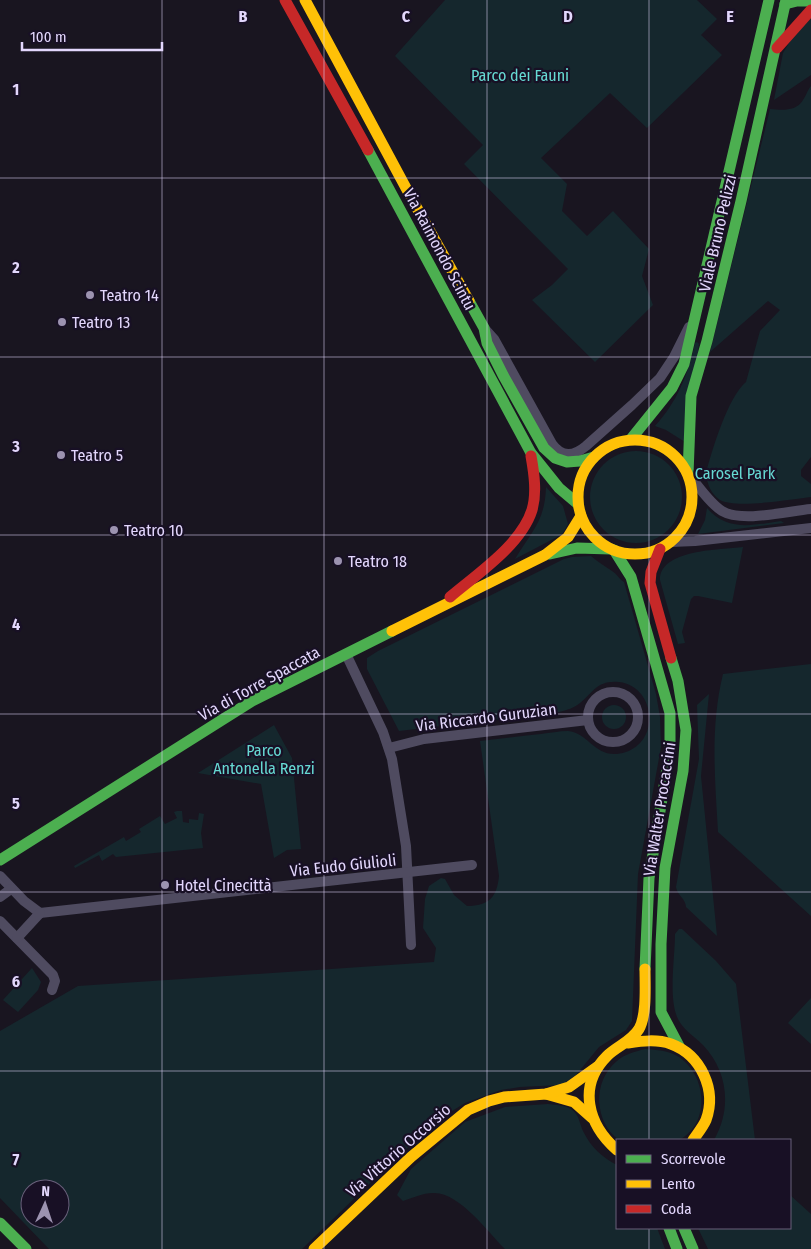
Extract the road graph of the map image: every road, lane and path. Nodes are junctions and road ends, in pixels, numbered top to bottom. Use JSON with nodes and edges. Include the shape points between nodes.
{"nodes":[{"id":1,"x":285,"y":0,"type":"edge"},
{"id":2,"x":305,"y":0,"type":"edge"},
{"id":3,"x":769,"y":0,"type":"edge"},
{"id":4,"x":811,"y":0,"type":"edge"},
{"id":5,"x":785,"y":2,"type":"edge"},
{"id":6,"x":811,"y":8,"type":"edge"},
{"id":7,"x":774,"y":50,"type":"junction"},
{"id":8,"x":696,"y":313,"type":"junction"},
{"id":9,"x":484,"y":328,"type":"junction"},
{"id":10,"x":691,"y":338,"type":"junction"},
{"id":11,"x":707,"y":341,"type":"junction"},
{"id":12,"x":637,"y":401,"type":"junction"},
{"id":13,"x":645,"y":422,"type":"junction"},
{"id":14,"x":631,"y":439,"type":"junction"},
{"id":15,"x":531,"y":452,"type":"junction"},
{"id":16,"x":594,"y":457,"type":"junction"},
{"id":17,"x":688,"y":474,"type":"junction"},
{"id":18,"x":811,"y":509,"type":"edge"},
{"id":19,"x":580,"y":510,"type":"junction"},
{"id":20,"x":811,"y":528,"type":"edge"},
{"id":21,"x":671,"y":542,"type":"junction"},
{"id":22,"x":660,"y":549,"type":"junction"},
{"id":23,"x":613,"y":550,"type":"junction"},
{"id":24,"x":545,"y":556,"type":"junction"},
{"id":25,"x":434,"y":611,"type":"junction"},
{"id":26,"x":346,"y":654,"type":"junction"},
{"id":27,"x":588,"y":720,"type":"junction"},
{"id":28,"x":389,"y":748,"type":"junction"},
{"id":29,"x":0,"y":860,"type":"edge"},
{"id":30,"x":472,"y":866,"type":"dead end"},
{"id":31,"x":408,"y":873,"type":"junction"},
{"id":32,"x":0,"y":876,"type":"edge"},
{"id":33,"x":12,"y":889,"type":"junction"},
{"id":34,"x":0,"y":897,"type":"edge"},
{"id":35,"x":40,"y":913,"type":"junction"},
{"id":36,"x":0,"y":921,"type":"edge"},
{"id":37,"x":17,"y":938,"type":"junction"},
{"id":38,"x":411,"y":945,"type":"dead end"},
{"id":39,"x":52,"y":990,"type":"dead end"},
{"id":40,"x":627,"y":1043,"type":"junction"},
{"id":41,"x":679,"y":1046,"type":"junction"},
{"id":42,"x":601,"y":1063,"type":"junction"},
{"id":43,"x":546,"y":1094,"type":"junction"},
{"id":44,"x":592,"y":1119,"type":"junction"},
{"id":45,"x":694,"y":1139,"type":"edge"},
{"id":46,"x":616,"y":1149,"type":"edge"},
{"id":47,"x":0,"y":1223,"type":"edge"},
{"id":48,"x":669,"y":1229,"type":"edge"},
{"id":49,"x":684,"y":1229,"type":"edge"},
{"id":50,"x":26,"y":1249,"type":"edge"},
{"id":51,"x":314,"y":1249,"type":"edge"},
{"id":52,"x":677,"y":1249,"type":"edge"},
{"id":53,"x":693,"y":1249,"type":"edge"}],
"edges":[{"from":1,"to":15,"type":"street","name":"Via Raimondo Scintu"},
{"from":2,"to":9,"type":"street","name":"Via Raimondo Scintu"},
{"from":3,"to":5,"type":"street"},
{"from":3,"to":8,"type":"street","name":"Viale Bruno Pelizzi"},
{"from":4,"to":5,"type":"street"},
{"from":5,"to":6,"type":"street"},
{"from":5,"to":7,"type":"street","name":"Viale Bruno Pelizzi"},
{"from":6,"to":7,"type":"street"},
{"from":7,"to":11,"type":"street","name":"Viale Bruno Pelizzi"},
{"from":8,"to":10,"type":"street","name":"Viale Bruno Pelizzi"},
{"from":8,"to":12,"type":"street","name":"Via Raimondo Scintu","via":[[665,371]]},
{"from":9,"to":12,"type":"street","name":"Via Raimondo Scintu","via":[[494,339],[552,444],[561,453],[571,455],[579,452]]},
{"from":9,"to":16,"type":"street","name":"Via Raimondo Scintu","via":[[487,343],[503,375],[546,452],[565,462]]},
{"from":10,"to":11,"type":"street"},
{"from":10,"to":13,"type":"street","name":"Viale Bruno Pelizzi","via":[[679,376]]},
{"from":11,"to":17,"type":"street","name":"Viale Bruno Pelizzi","via":[[690,402]]},
{"from":12,"to":13,"type":"street"},
{"from":13,"to":14,"type":"street","name":"Viale Bruno Pelizzi"},
{"from":14,"to":16,"type":"street","via":[[611,445]]},
{"from":14,"to":17,"type":"street","via":[[650,441],[666,448],[679,459]]},
{"from":15,"to":19,"type":"street","name":"Via Raimondo Scintu"},
{"from":15,"to":25,"type":"street","via":[[535,494],[528,522],[510,543]]},
{"from":16,"to":19,"type":"street","via":[[580,480]]},
{"from":17,"to":18,"type":"street","via":[[718,508],[729,514],[747,516]]},
{"from":17,"to":21,"type":"street","via":[[693,493],[691,512],[683,530]]},
{"from":19,"to":23,"type":"street","via":[[593,535]]},
{"from":19,"to":24,"type":"street","name":"Via di Torre Spaccata","via":[[568,537]]},
{"from":20,"to":21,"type":"street"},
{"from":21,"to":22,"type":"street"},
{"from":22,"to":23,"type":"street","via":[[636,554]]},
{"from":22,"to":41,"type":"street","name":"Via Walter Procaccini","via":[[650,583],[678,681],[686,730],[683,771],[665,868],[661,944],[661,1012]]},
{"from":23,"to":24,"type":"street","name":"Via di Torre Spaccata","via":[[577,548]]},
{"from":23,"to":40,"type":"street","name":"Via Walter Procaccini","via":[[630,574],[638,598],[670,713],[671,737],[649,878],[644,1016],[636,1034]]},
{"from":24,"to":25,"type":"street","name":"Via di Torre Spaccata"},
{"from":25,"to":26,"type":"street","name":"Via di Torre Spaccata"},
{"from":26,"to":28,"type":"street"},
{"from":26,"to":29,"type":"street","name":"Via di Torre Spaccata","via":[[246,705]]},
{"from":27,"to":27,"type":"street","via":[[595,734],[610,742],[618,742],[632,734],[637,726],[638,710],[621,693],[605,693],[592,704]]},
{"from":27,"to":28,"type":"street","name":"Via Riccardo Guruzian","via":[[424,739]]},
{"from":28,"to":31,"type":"street","via":[[405,836]]},
{"from":30,"to":31,"type":"street","name":"Via Eudo Giulioli"},
{"from":31,"to":35,"type":"street","name":"Via Eudo Giulioli"},
{"from":31,"to":38,"type":"street"},
{"from":32,"to":33,"type":"street"},
{"from":33,"to":34,"type":"street"},
{"from":33,"to":35,"type":"street"},
{"from":35,"to":37,"type":"street"},
{"from":36,"to":37,"type":"street"},
{"from":37,"to":39,"type":"street","via":[[53,975]]},
{"from":40,"to":41,"type":"street","name":"Via Walter Procaccini","via":[[651,1039]]},
{"from":40,"to":42,"type":"street","name":"Via Walter Procaccini"},
{"from":41,"to":45,"type":"street","name":"Via Walter Procaccini","via":[[700,1066],[710,1096],[707,1116]]},
{"from":42,"to":43,"type":"street","name":"Via Vittorio Occorsio","via":[[569,1087]]},
{"from":42,"to":44,"type":"street","name":"Via Walter Procaccini","via":[[591,1086]]},
{"from":43,"to":44,"type":"street","name":"Via Vittorio Occorsio","via":[[574,1102]]},
{"from":43,"to":51,"type":"street","name":"Via Vittorio Occorsio","via":[[504,1098],[468,1110],[410,1157]]},
{"from":44,"to":46,"type":"street"},
{"from":47,"to":50,"type":"street"},
{"from":48,"to":52,"type":"street"},
{"from":49,"to":53,"type":"street"}]}
